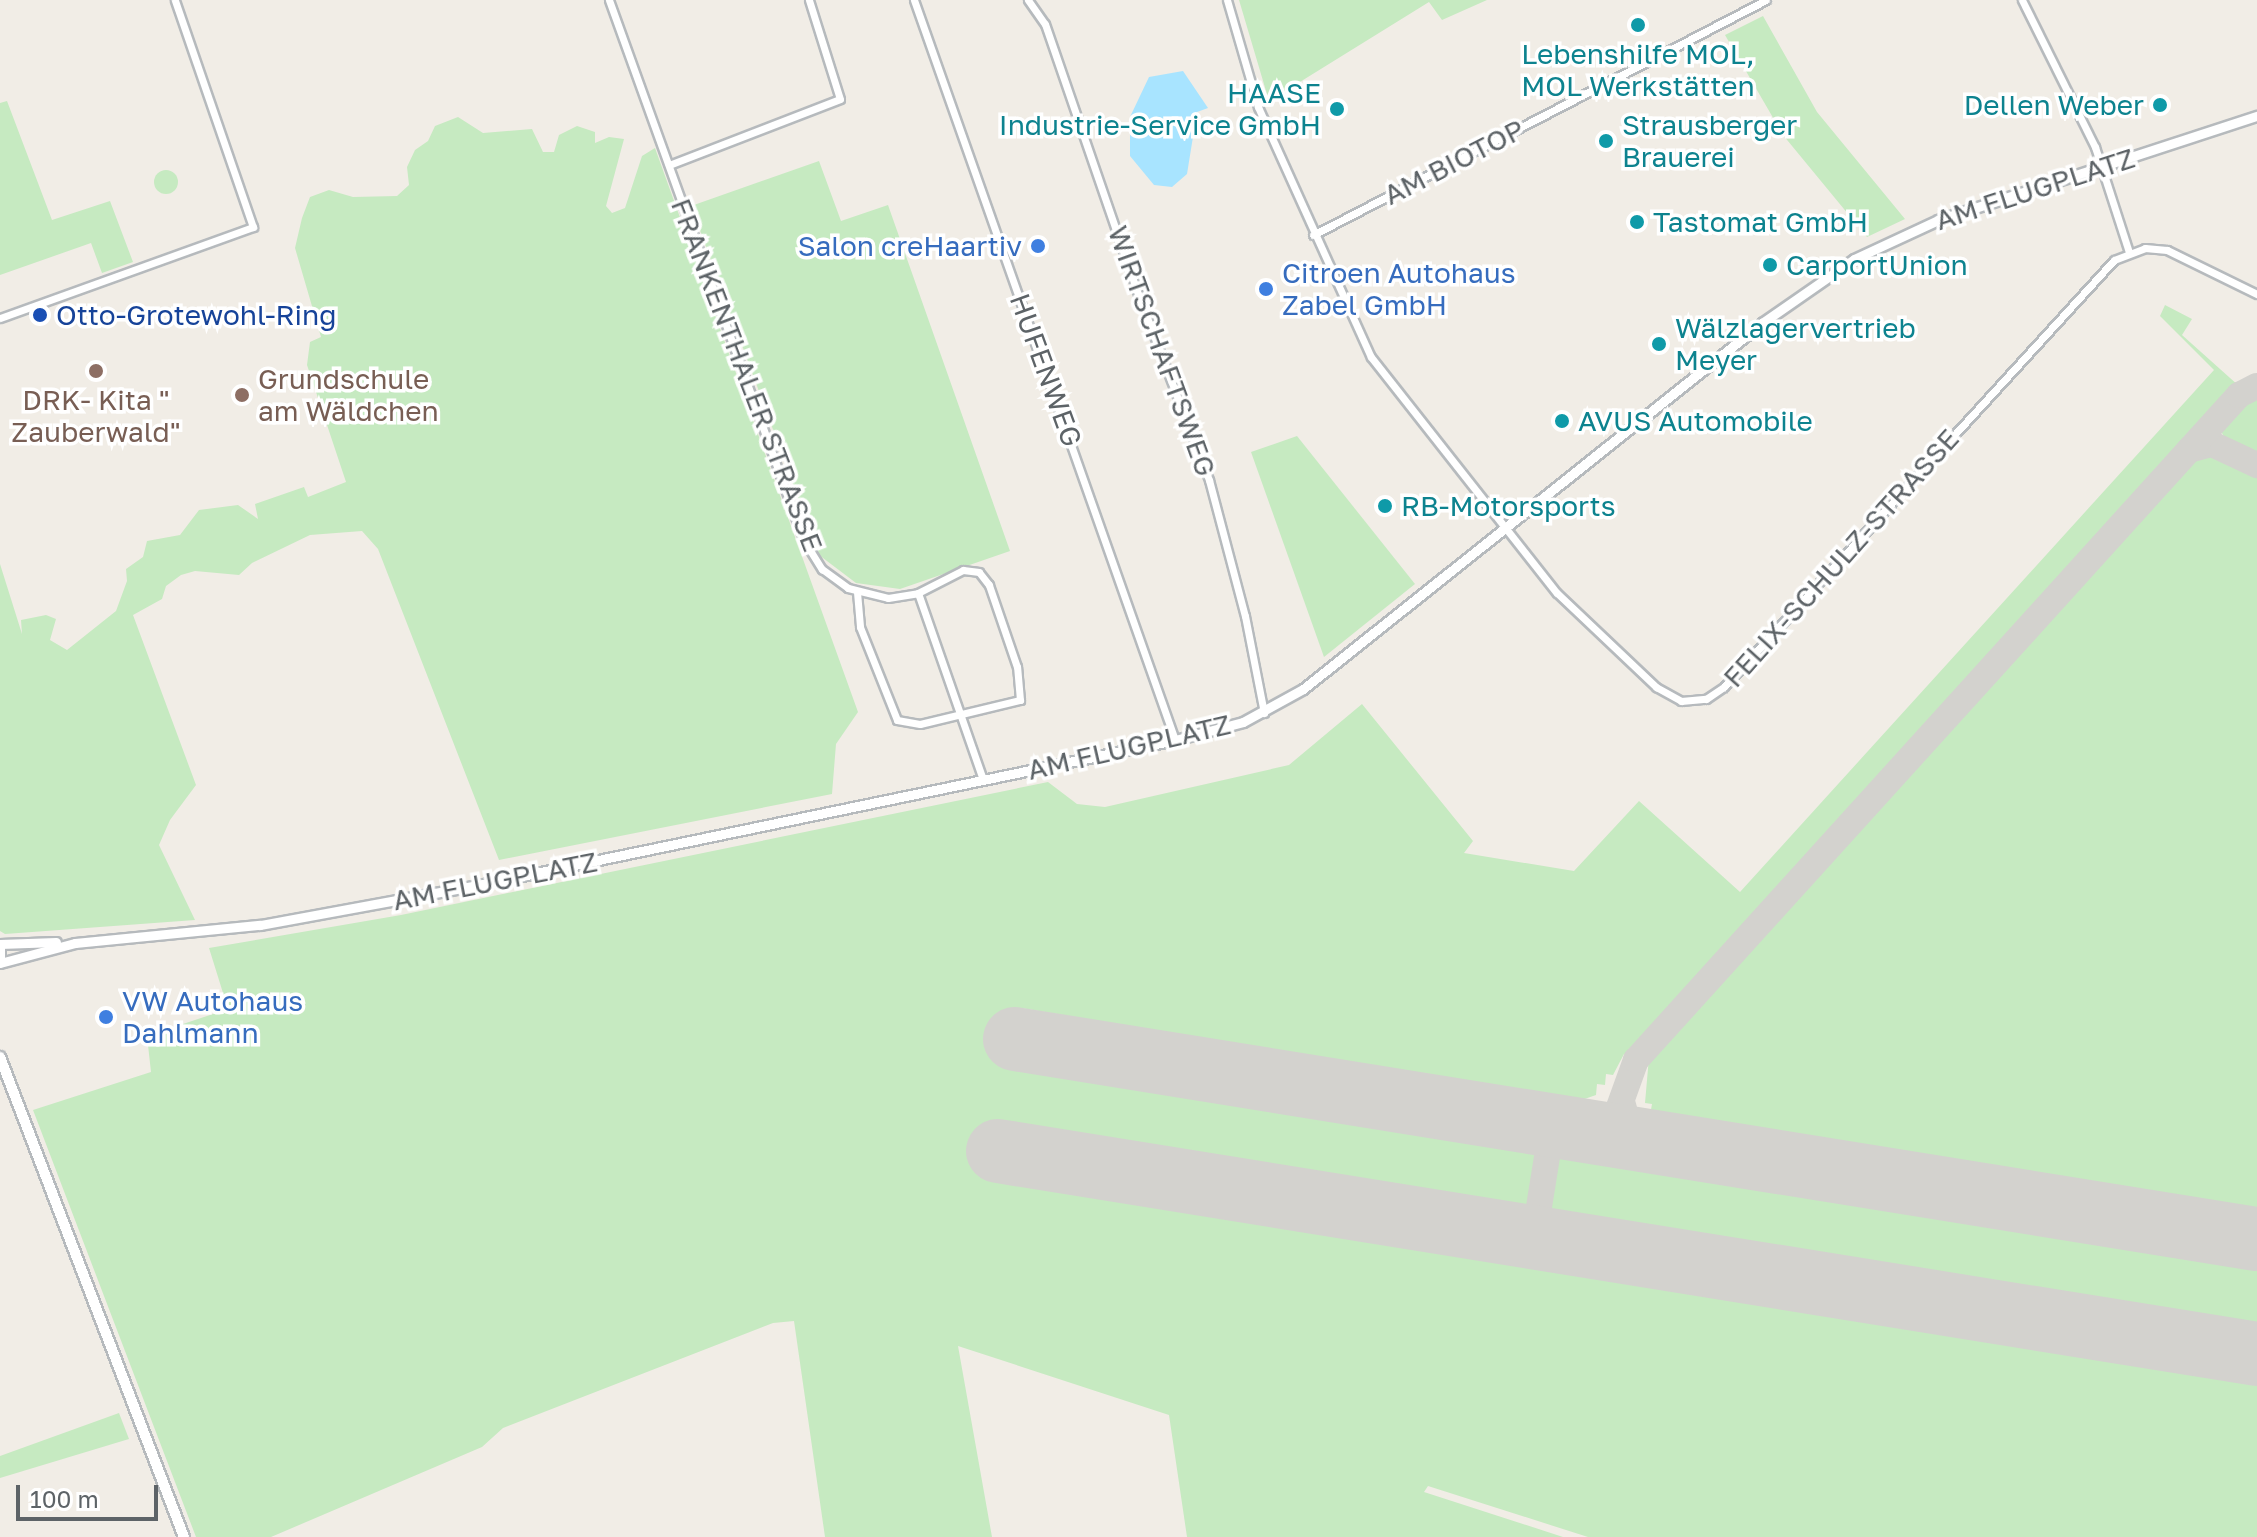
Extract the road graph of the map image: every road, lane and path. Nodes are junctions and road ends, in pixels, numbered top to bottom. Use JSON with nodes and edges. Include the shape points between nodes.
{"nodes":[{"id":1,"x":175,"y":0,"type":"edge"},
{"id":2,"x":609,"y":0,"type":"edge"},
{"id":3,"x":809,"y":0,"type":"edge"},
{"id":4,"x":914,"y":0,"type":"edge"},
{"id":5,"x":1028,"y":0,"type":"edge"},
{"id":6,"x":1227,"y":0,"type":"edge"},
{"id":7,"x":1766,"y":0,"type":"edge"},
{"id":8,"x":2022,"y":0,"type":"edge"},
{"id":9,"x":2257,"y":116,"type":"edge"},
{"id":10,"x":669,"y":165,"type":"junction"},
{"id":11,"x":2102,"y":166,"type":"junction"},
{"id":12,"x":1313,"y":235,"type":"junction"},
{"id":13,"x":2129,"y":252,"type":"junction"},
{"id":14,"x":2257,"y":294,"type":"edge"},
{"id":15,"x":0,"y":318,"type":"edge"},
{"id":16,"x":1505,"y":528,"type":"junction"},
{"id":17,"x":857,"y":592,"type":"junction"},
{"id":18,"x":918,"y":593,"type":"junction"},
{"id":19,"x":1264,"y":713,"type":"junction"},
{"id":20,"x":961,"y":715,"type":"junction"},
{"id":21,"x":1175,"y":740,"type":"junction"},
{"id":22,"x":983,"y":780,"type":"junction"},
{"id":23,"x":75,"y":943,"type":"junction"},
{"id":24,"x":0,"y":946,"type":"edge"},
{"id":25,"x":0,"y":963,"type":"edge"},
{"id":26,"x":0,"y":1057,"type":"edge"},
{"id":27,"x":184,"y":1537,"type":"edge"}],
"edges":[{"from":1,"to":15,"type":"street","via":[[253,227]]},
{"from":2,"to":10,"type":"street","name":"FRANKENTHALER STRASSE"},
{"from":3,"to":10,"type":"street","via":[[840,99],[823,110]]},
{"from":4,"to":21,"type":"street","name":"HUFENWEG"},
{"from":5,"to":19,"type":"street","name":"WIRTSCHAFTSWEG","via":[[1045,24],[1142,308],[1213,491]]},
{"from":6,"to":12,"type":"street","name":"FELIX-SCHULZ-STRASSE","via":[[1249,86]]},
{"from":7,"to":12,"type":"street","name":"AM BIOTOP"},
{"from":8,"to":11,"type":"street"},
{"from":9,"to":11,"type":"street","name":"AM FLUGPLATZ"},
{"from":10,"to":17,"type":"street","name":"FRANKENTHALER STRASSE","via":[[803,539],[822,569]]},
{"from":11,"to":13,"type":"street"},
{"from":11,"to":16,"type":"street","name":"AM FLUGPLATZ","via":[[1938,220],[1834,271]]},
{"from":12,"to":16,"type":"street","name":"FELIX-SCHULZ-STRASSE","via":[[1371,357]]},
{"from":13,"to":14,"type":"street","via":[[2167,250]]},
{"from":13,"to":16,"type":"street","name":"FELIX-SCHULZ-STRASSE","via":[[2101,272],[1724,687],[1706,699],[1681,701],[1656,687],[1571,609]]},
{"from":16,"to":19,"type":"street","name":"AM FLUGPLATZ","via":[[1303,689]]},
{"from":17,"to":18,"type":"street","name":"FRANKENTHALER STRASSE","via":[[888,598]]},
{"from":17,"to":20,"type":"street","via":[[860,627],[897,720],[920,724]]},
{"from":18,"to":20,"type":"street"},
{"from":18,"to":20,"type":"street","via":[[963,570],[979,572],[989,585],[1017,667],[1020,700]]},
{"from":19,"to":21,"type":"street","name":"AM FLUGPLATZ"},
{"from":20,"to":22,"type":"street"},
{"from":21,"to":22,"type":"street","name":"AM FLUGPLATZ"},
{"from":22,"to":23,"type":"street","name":"AM FLUGPLATZ","via":[[368,906],[209,932]]},
{"from":23,"to":24,"type":"street","name":"AM FLUGPLATZ"},
{"from":23,"to":25,"type":"street","name":"AM FLUGPLATZ"},
{"from":24,"to":25,"type":"main road"},
{"from":26,"to":27,"type":"main road"}]}
